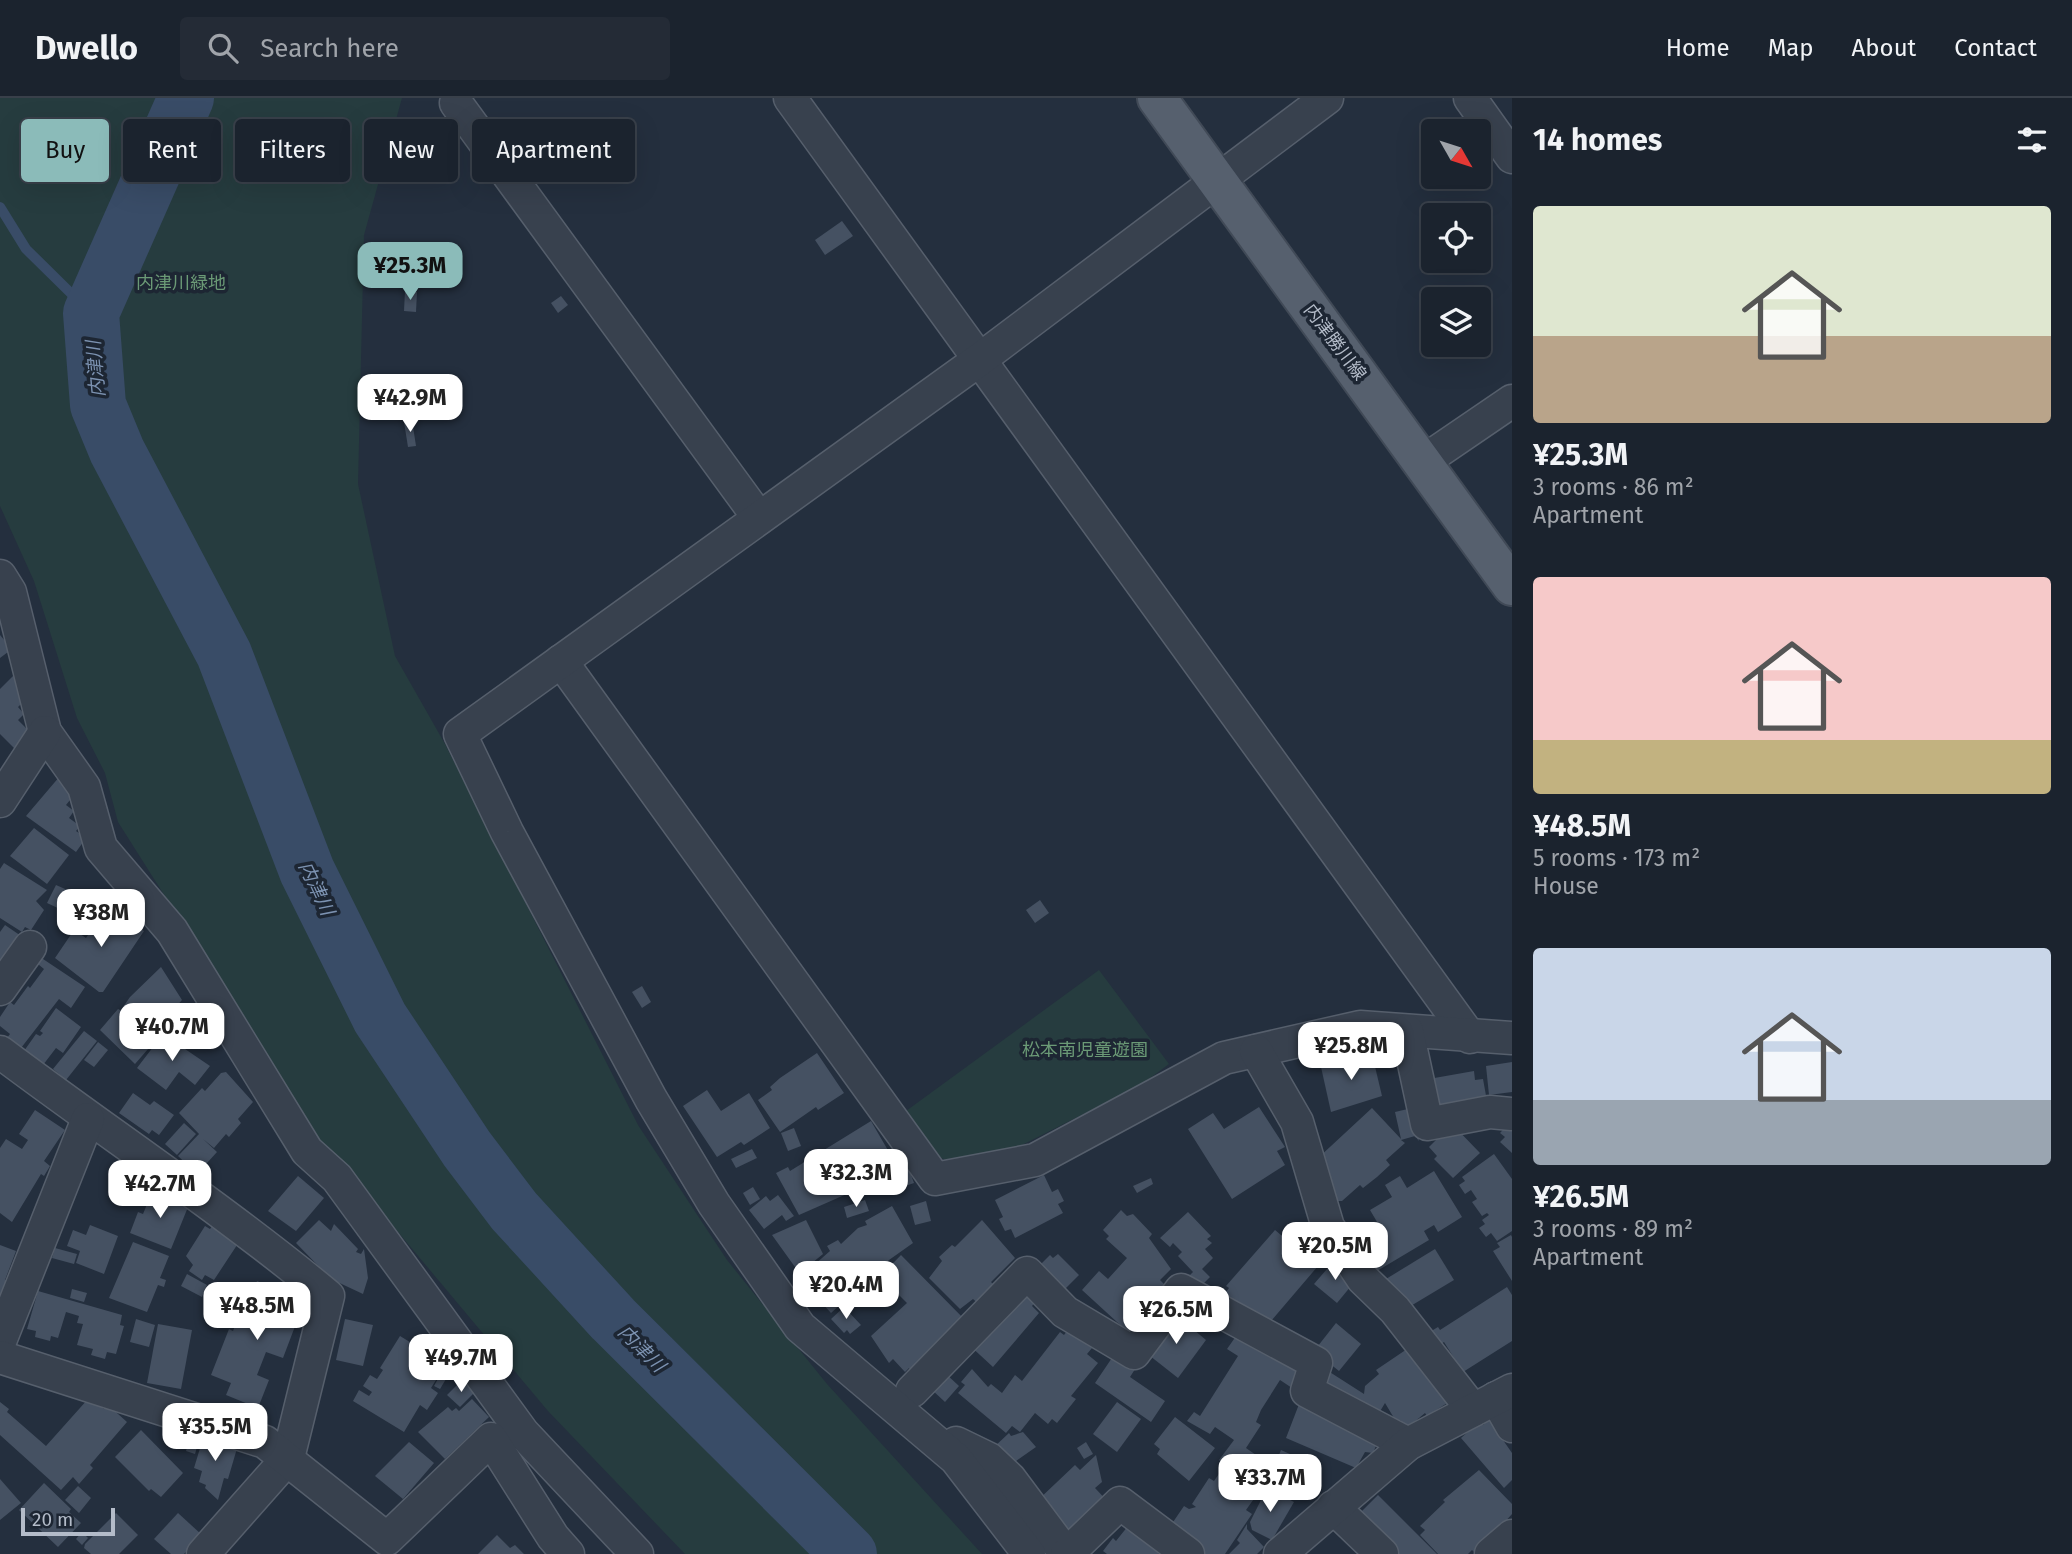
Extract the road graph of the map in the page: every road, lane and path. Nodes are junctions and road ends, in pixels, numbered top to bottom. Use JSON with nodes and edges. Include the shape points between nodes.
{"nodes":[{"id":1,"x":790,"y":98,"type":"edge"},
{"id":2,"x":1157,"y":98,"type":"edge"},
{"id":3,"x":1327,"y":98,"type":"edge"},
{"id":4,"x":1470,"y":98,"type":"edge"},
{"id":5,"x":456,"y":103,"type":"dead end"},
{"id":6,"x":1512,"y":157,"type":"edge"},
{"id":7,"x":1217,"y":183,"type":"junction"},
{"id":8,"x":979,"y":360,"type":"junction"},
{"id":9,"x":1512,"y":401,"type":"edge"},
{"id":10,"x":1424,"y":461,"type":"junction"},
{"id":11,"x":759,"y":518,"type":"junction"},
{"id":12,"x":0,"y":576,"type":"edge"},
{"id":13,"x":1512,"y":586,"type":"edge"},
{"id":14,"x":561,"y":661,"type":"junction"},
{"id":15,"x":45,"y":732,"type":"junction"},
{"id":16,"x":0,"y":801,"type":"edge"},
{"id":17,"x":30,"y":947,"type":"dead end"},
{"id":18,"x":0,"y":989,"type":"edge"},
{"id":19,"x":1407,"y":1031,"type":"junction"},
{"id":20,"x":1470,"y":1037,"type":"junction"},
{"id":21,"x":1512,"y":1038,"type":"edge"},
{"id":22,"x":1256,"y":1051,"type":"junction"},
{"id":23,"x":0,"y":1052,"type":"edge"},
{"id":24,"x":1512,"y":1114,"type":"edge"},
{"id":25,"x":88,"y":1119,"type":"junction"},
{"id":26,"x":0,"y":1341,"type":"edge"},
{"id":27,"x":0,"y":1357,"type":"edge"},
{"id":28,"x":865,"y":1382,"type":"junction"},
{"id":29,"x":912,"y":1391,"type":"junction"},
{"id":30,"x":1494,"y":1399,"type":"edge"},
{"id":31,"x":1512,"y":1426,"type":"edge"},
{"id":32,"x":1408,"y":1444,"type":"junction"},
{"id":33,"x":956,"y":1451,"type":"junction"},
{"id":34,"x":288,"y":1458,"type":"junction"},
{"id":35,"x":1333,"y":1507,"type":"junction"},
{"id":36,"x":1512,"y":1536,"type":"edge"},
{"id":37,"x":203,"y":1554,"type":"edge"},
{"id":38,"x":568,"y":1554,"type":"edge"},
{"id":39,"x":637,"y":1554,"type":"edge"},
{"id":40,"x":1030,"y":1554,"type":"edge"},
{"id":41,"x":1067,"y":1554,"type":"edge"},
{"id":42,"x":1188,"y":1554,"type":"edge"},
{"id":43,"x":1280,"y":1554,"type":"edge"},
{"id":44,"x":1382,"y":1554,"type":"edge"},
{"id":45,"x":1491,"y":1554,"type":"edge"}],
"edges":[{"from":1,"to":8,"type":"street"},
{"from":2,"to":7,"type":"main road","name":"内津勝川線"},
{"from":3,"to":7,"type":"street"},
{"from":4,"to":6,"type":"street"},
{"from":5,"to":11,"type":"street"},
{"from":7,"to":8,"type":"street"},
{"from":7,"to":10,"type":"main road","name":"内津勝川線"},
{"from":8,"to":11,"type":"street"},
{"from":8,"to":20,"type":"street"},
{"from":9,"to":10,"type":"street"},
{"from":10,"to":13,"type":"main road","name":"内津勝川線"},
{"from":11,"to":14,"type":"street"},
{"from":12,"to":15,"type":"street","via":[[10,592]]},
{"from":14,"to":22,"type":"street","via":[[935,1179],[1035,1160],[1224,1058]]},
{"from":14,"to":28,"type":"street","via":[[460,734],[513,844],[714,1205],[800,1326]]},
{"from":15,"to":16,"type":"street"},
{"from":15,"to":39,"type":"street","via":[[84,787],[101,848],[173,931],[307,1151],[337,1178],[523,1433]]},
{"from":17,"to":18,"type":"street"},
{"from":19,"to":20,"type":"street"},
{"from":19,"to":22,"type":"street","via":[[1360,1027]]},
{"from":19,"to":24,"type":"street","via":[[1427,1124],[1490,1112]]},
{"from":20,"to":21,"type":"street"},
{"from":22,"to":30,"type":"street","via":[[1297,1122],[1328,1227],[1363,1279]]},
{"from":23,"to":25,"type":"street"},
{"from":25,"to":26,"type":"street"},
{"from":25,"to":34,"type":"street","via":[[254,1235],[328,1296]]},
{"from":27,"to":34,"type":"street","via":[[265,1442]]},
{"from":28,"to":29,"type":"street"},
{"from":28,"to":33,"type":"street"},
{"from":29,"to":32,"type":"street","via":[[1027,1273],[1065,1312],[1134,1353],[1181,1290],[1316,1363],[1307,1391]]},
{"from":29,"to":33,"type":"street"},
{"from":30,"to":31,"type":"street"},
{"from":30,"to":32,"type":"street"},
{"from":32,"to":35,"type":"street"},
{"from":33,"to":40,"type":"street"},
{"from":33,"to":41,"type":"street","via":[[989,1459],[1010,1479]]},
{"from":34,"to":37,"type":"street"},
{"from":34,"to":38,"type":"street","via":[[387,1539],[491,1439]]},
{"from":35,"to":43,"type":"street"},
{"from":35,"to":44,"type":"street"},
{"from":36,"to":45,"type":"street"},
{"from":41,"to":42,"type":"street","via":[[1120,1503]]}]}
